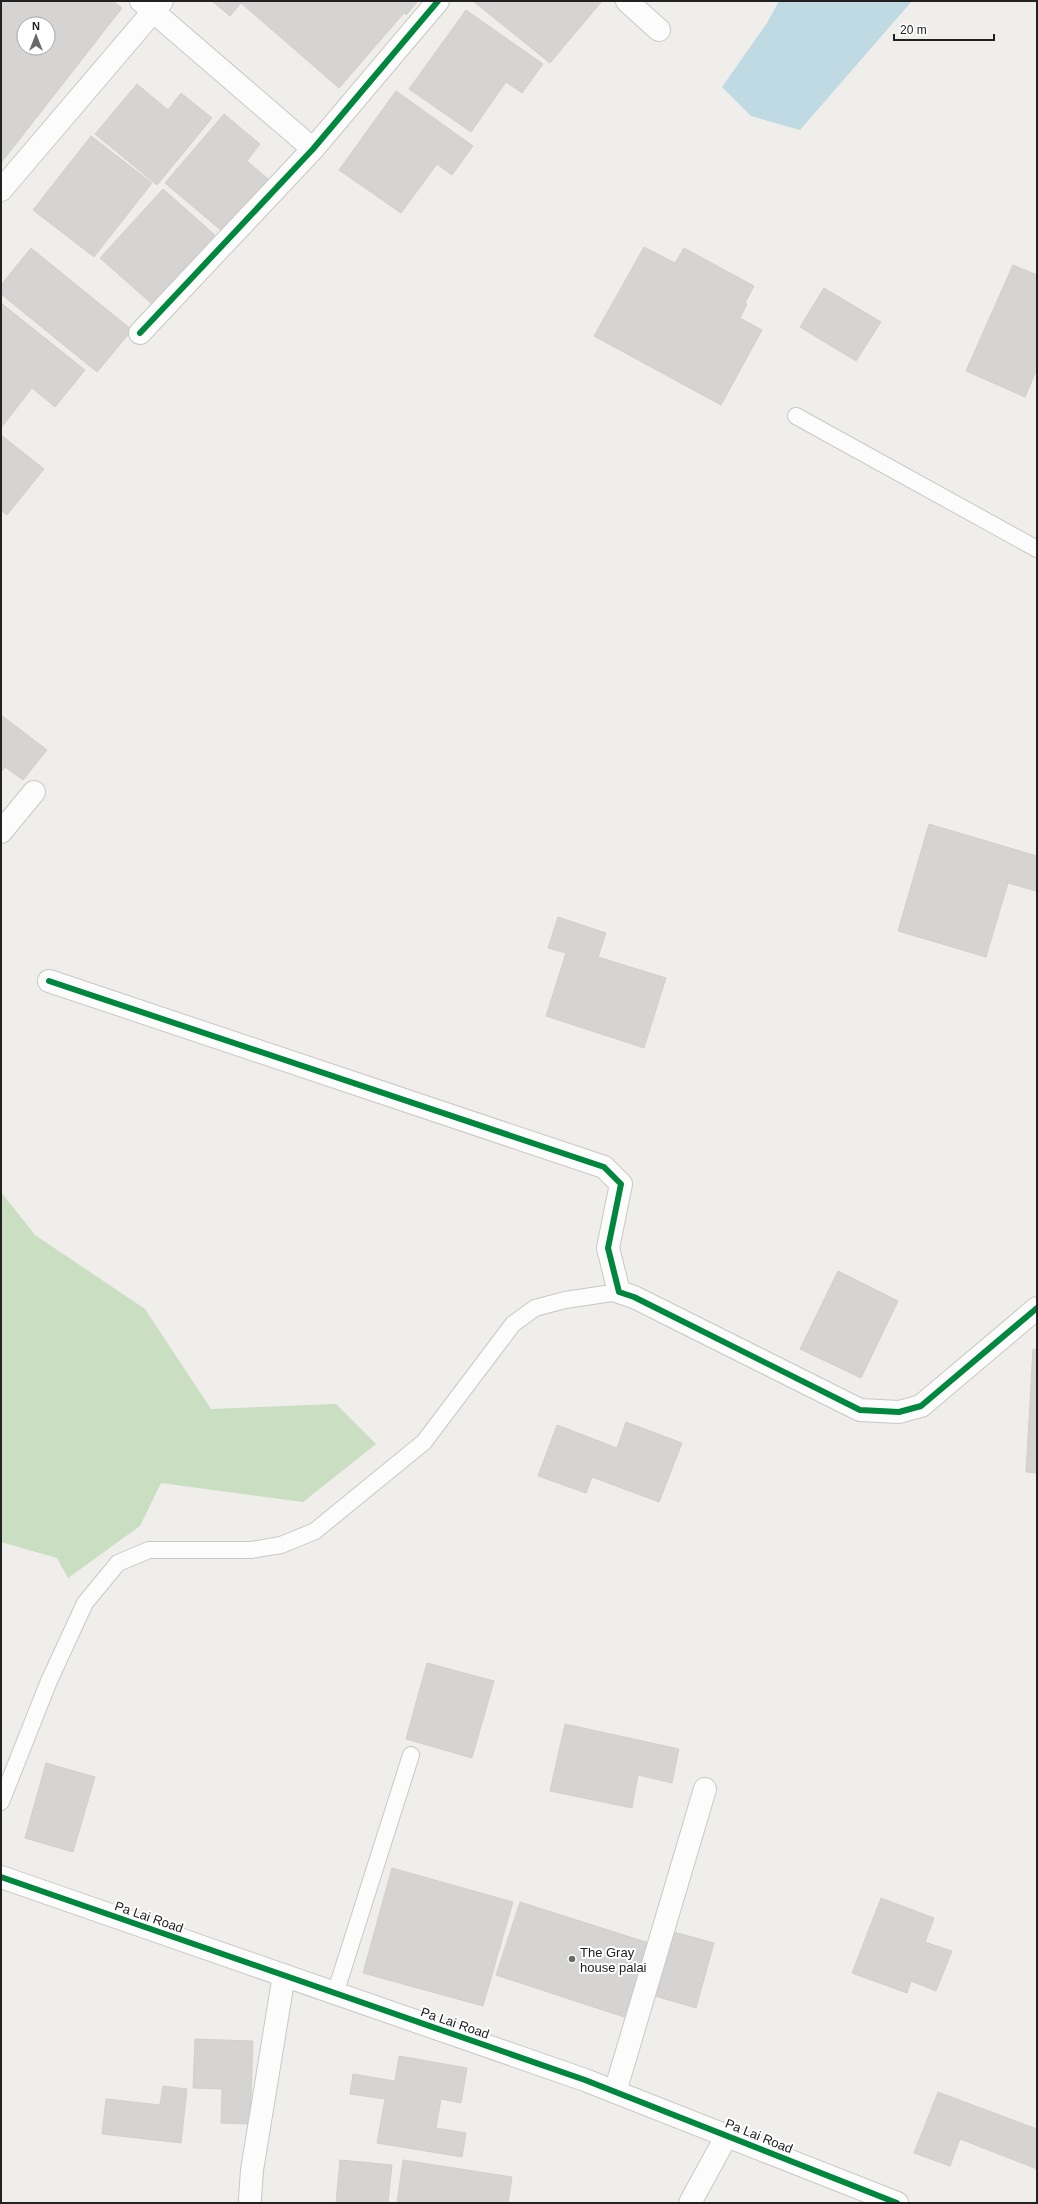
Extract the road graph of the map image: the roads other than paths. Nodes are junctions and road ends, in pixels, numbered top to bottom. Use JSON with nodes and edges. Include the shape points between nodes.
{"nodes":[{"id":1,"x":438,"y":1,"type":"edge"},
{"id":2,"x":627,"y":1,"type":"edge"},
{"id":3,"x":152,"y":4,"type":"edge"},
{"id":4,"x":659,"y":30,"type":"dead end"},
{"id":5,"x":313,"y":149,"type":"junction"},
{"id":6,"x":1,"y":190,"type":"edge"},
{"id":7,"x":140,"y":332,"type":"dead end"},
{"id":8,"x":796,"y":416,"type":"dead end"},
{"id":9,"x":1037,"y":549,"type":"edge"},
{"id":10,"x":34,"y":792,"type":"dead end"},
{"id":11,"x":1,"y":832,"type":"edge"},
{"id":12,"x":49,"y":981,"type":"dead end"},
{"id":13,"x":619,"y":1292,"type":"junction"},
{"id":14,"x":1037,"y":1308,"type":"edge"},
{"id":15,"x":411,"y":1755,"type":"dead end"},
{"id":16,"x":705,"y":1789,"type":"dead end"},
{"id":17,"x":1,"y":1802,"type":"edge"},
{"id":18,"x":1,"y":1877,"type":"edge"},
{"id":19,"x":284,"y":1975,"type":"junction"},
{"id":20,"x":336,"y":1994,"type":"junction"},
{"id":21,"x":616,"y":2092,"type":"junction"},
{"id":22,"x":727,"y":2135,"type":"junction"},
{"id":23,"x":250,"y":2199,"type":"dead end"},
{"id":24,"x":690,"y":2203,"type":"edge"},
{"id":25,"x":897,"y":2203,"type":"edge"}],
"edges":[{"from":1,"to":5,"type":"street"},
{"from":2,"to":4,"type":"street"},
{"from":3,"to":5,"type":"street"},
{"from":3,"to":6,"type":"street"},
{"from":5,"to":7,"type":"street"},
{"from":8,"to":9,"type":"lane"},
{"from":10,"to":11,"type":"street"},
{"from":12,"to":13,"type":"street","via":[[604,1167],[621,1184],[608,1248]]},
{"from":13,"to":14,"type":"street","via":[[634,1297],[860,1410],[899,1412],[921,1406]]},
{"from":13,"to":17,"type":"lane","via":[[565,1300],[535,1308],[513,1324],[424,1442],[315,1531],[281,1546],[251,1550],[149,1550],[118,1563],[85,1603],[49,1681]]},
{"from":15,"to":20,"type":"lane"},
{"from":16,"to":21,"type":"street"},
{"from":18,"to":19,"type":"street","name":"Pa Lai Road"},
{"from":19,"to":20,"type":"street","name":"Pa Lai Road"},
{"from":19,"to":23,"type":"street","via":[[252,2170]]},
{"from":20,"to":21,"type":"street","name":"Pa Lai Road"},
{"from":21,"to":22,"type":"street","name":"Pa Lai Road"},
{"from":22,"to":24,"type":"street"},
{"from":22,"to":25,"type":"street","name":"Pa Lai Road"}]}
